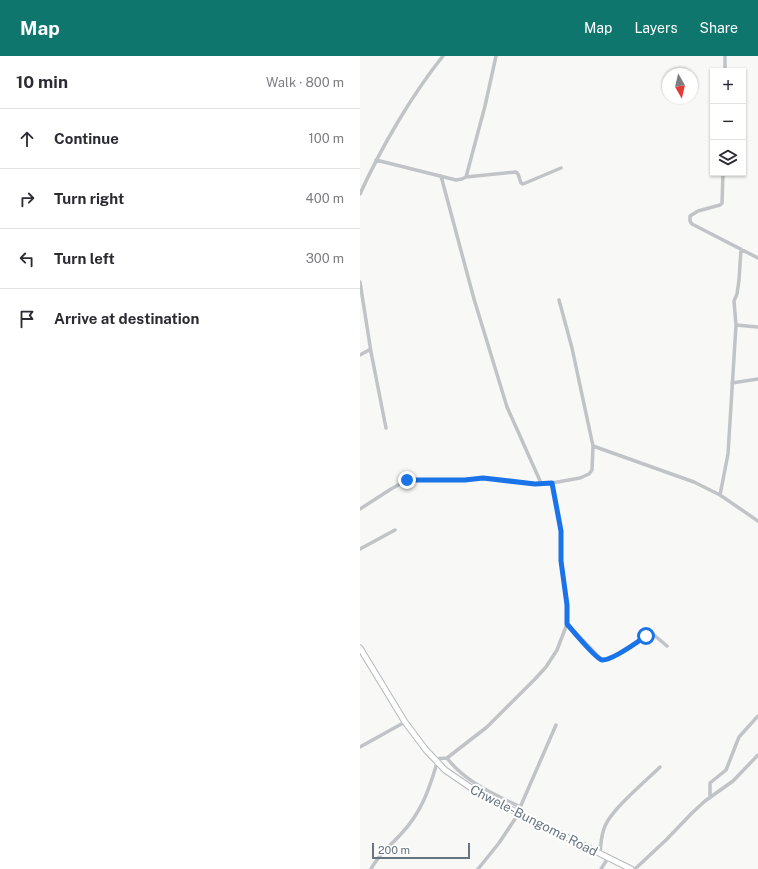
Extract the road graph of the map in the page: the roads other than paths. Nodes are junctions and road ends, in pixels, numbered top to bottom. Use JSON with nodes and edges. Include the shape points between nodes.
{"nodes":[{"id":1,"x":443,"y":56,"type":"edge"},
{"id":2,"x":496,"y":56,"type":"edge"},
{"id":3,"x":725,"y":56,"type":"edge"},
{"id":4,"x":725,"y":68,"type":"edge"},
{"id":5,"x":376,"y":160,"type":"junction"},
{"id":6,"x":561,"y":168,"type":"dead end"},
{"id":7,"x":441,"y":176,"type":"junction"},
{"id":8,"x":466,"y":176,"type":"junction"},
{"id":9,"x":723,"y":176,"type":"edge"},
{"id":10,"x":360,"y":194,"type":"edge"},
{"id":11,"x":741,"y":249,"type":"junction"},
{"id":12,"x":758,"y":258,"type":"edge"},
{"id":13,"x":360,"y":282,"type":"edge"},
{"id":14,"x":559,"y":300,"type":"dead end"},
{"id":15,"x":736,"y":325,"type":"junction"},
{"id":16,"x":758,"y":327,"type":"edge"},
{"id":17,"x":371,"y":352,"type":"junction"},
{"id":18,"x":360,"y":355,"type":"edge"},
{"id":19,"x":758,"y":379,"type":"edge"},
{"id":20,"x":732,"y":383,"type":"junction"},
{"id":21,"x":386,"y":428,"type":"dead end"},
{"id":22,"x":594,"y":446,"type":"junction"},
{"id":23,"x":541,"y":483,"type":"junction"},
{"id":24,"x":552,"y":483,"type":"junction"},
{"id":25,"x":720,"y":496,"type":"junction"},
{"id":26,"x":360,"y":509,"type":"edge"},
{"id":27,"x":758,"y":522,"type":"edge"},
{"id":28,"x":394,"y":530,"type":"dead end"},
{"id":29,"x":360,"y":549,"type":"edge"},
{"id":30,"x":567,"y":624,"type":"junction"},
{"id":31,"x":667,"y":646,"type":"dead end"},
{"id":32,"x":360,"y":648,"type":"edge"},
{"id":33,"x":758,"y":716,"type":"edge"},
{"id":34,"x":405,"y":722,"type":"junction"},
{"id":35,"x":556,"y":725,"type":"dead end"},
{"id":36,"x":360,"y":748,"type":"edge"},
{"id":37,"x":758,"y":755,"type":"edge"},
{"id":38,"x":446,"y":758,"type":"junction"},
{"id":39,"x":436,"y":761,"type":"junction"},
{"id":40,"x":660,"y":767,"type":"dead end"},
{"id":41,"x":710,"y":798,"type":"junction"},
{"id":42,"x":520,"y":807,"type":"junction"},
{"id":43,"x":518,"y":813,"type":"junction"},
{"id":44,"x":600,"y":854,"type":"junction"},
{"id":45,"x":608,"y":858,"type":"junction"},
{"id":46,"x":371,"y":869,"type":"edge"},
{"id":47,"x":478,"y":869,"type":"edge"},
{"id":48,"x":601,"y":869,"type":"edge"},
{"id":49,"x":631,"y":869,"type":"edge"},
{"id":50,"x":635,"y":869,"type":"edge"}],
"edges":[{"from":1,"to":5,"type":"street","via":[[429,73]]},
{"from":2,"to":8,"type":"street"},
{"from":3,"to":4,"type":"street"},
{"from":5,"to":7,"type":"street"},
{"from":5,"to":10,"type":"street"},
{"from":6,"to":8,"type":"street","via":[[523,184],[516,172]]},
{"from":7,"to":8,"type":"street","via":[[460,180]]},
{"from":7,"to":23,"type":"street","via":[[474,299],[507,407]]},
{"from":9,"to":11,"type":"street","via":[[722,203],[698,211],[690,216],[689,220],[692,224]]},
{"from":11,"to":12,"type":"street"},
{"from":11,"to":15,"type":"street","via":[[739,280],[734,301]]},
{"from":13,"to":17,"type":"street"},
{"from":14,"to":22,"type":"street"},
{"from":15,"to":16,"type":"street"},
{"from":15,"to":20,"type":"street"},
{"from":17,"to":18,"type":"street","via":[[369,350]]},
{"from":17,"to":21,"type":"street"},
{"from":19,"to":20,"type":"street"},
{"from":20,"to":25,"type":"street","via":[[728,454]]},
{"from":22,"to":24,"type":"street","via":[[592,470],[589,474]]},
{"from":22,"to":25,"type":"street","via":[[680,476]]},
{"from":23,"to":24,"type":"street"},
{"from":23,"to":26,"type":"street","via":[[488,478],[407,480]]},
{"from":24,"to":30,"type":"street","via":[[561,531]]},
{"from":25,"to":27,"type":"street"},
{"from":28,"to":29,"type":"street"},
{"from":30,"to":31,"type":"street","via":[[601,660],[612,657],[649,634]]},
{"from":30,"to":38,"type":"street","via":[[557,650],[546,667],[488,727]]},
{"from":32,"to":34,"type":"main road","name":"Chwele-Bungoma Road"},
{"from":33,"to":41,"type":"street","via":[[739,737],[726,770],[710,783]]},
{"from":34,"to":36,"type":"street"},
{"from":34,"to":39,"type":"main road","name":"Chwele-Bungoma Road"},
{"from":35,"to":42,"type":"street"},
{"from":37,"to":41,"type":"street"},
{"from":38,"to":39,"type":"street"},
{"from":38,"to":42,"type":"street","via":[[462,774],[482,788]]},
{"from":39,"to":43,"type":"main road","name":"Chwele-Bungoma Road","via":[[461,782]]},
{"from":39,"to":46,"type":"street","via":[[424,802]]},
{"from":40,"to":44,"type":"street","via":[[622,804],[606,824],[602,833]]},
{"from":41,"to":50,"type":"street"},
{"from":42,"to":43,"type":"street"},
{"from":43,"to":44,"type":"main road","name":"Chwele-Bungoma Road"},
{"from":43,"to":47,"type":"street"},
{"from":44,"to":45,"type":"main road","name":"Chwele-Bungoma Road"},
{"from":45,"to":48,"type":"street"},
{"from":45,"to":49,"type":"main road","name":"Chwele-Bungoma Road"}]}
